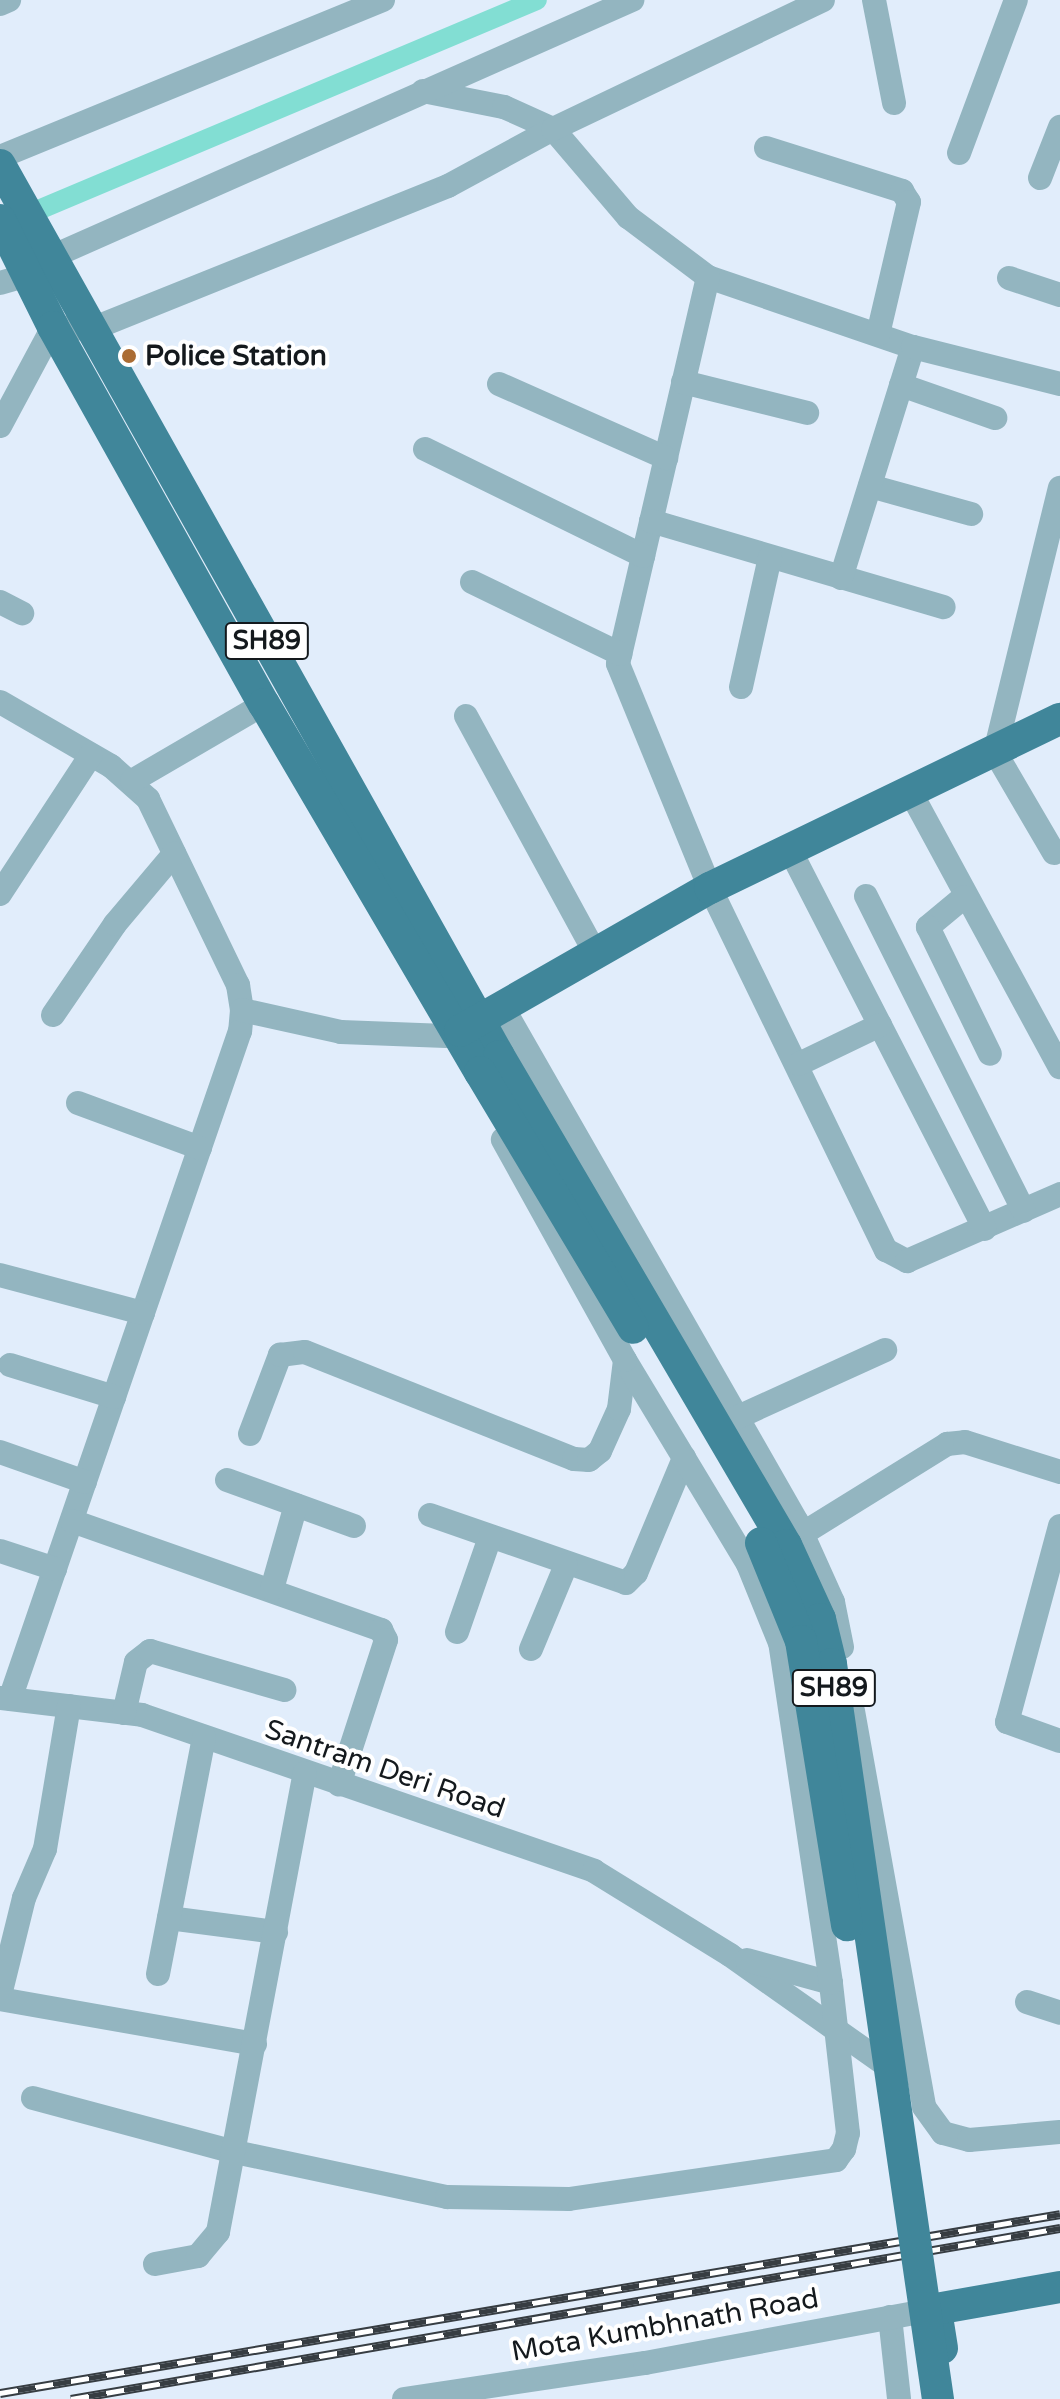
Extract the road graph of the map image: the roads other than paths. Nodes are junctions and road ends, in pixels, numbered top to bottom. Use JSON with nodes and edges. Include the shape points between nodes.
{"nodes":[{"id":1,"x":9,"y":0,"type":"edge"},
{"id":2,"x":383,"y":0,"type":"edge"},
{"id":3,"x":632,"y":0,"type":"edge"},
{"id":4,"x":823,"y":0,"type":"edge"},
{"id":5,"x":874,"y":0,"type":"edge"},
{"id":6,"x":1016,"y":0,"type":"edge"},
{"id":7,"x":0,"y":4,"type":"edge"},
{"id":8,"x":423,"y":91,"type":"junction"},
{"id":9,"x":894,"y":103,"type":"dead end"},
{"id":10,"x":1060,"y":127,"type":"edge"},
{"id":11,"x":553,"y":129,"type":"junction"},
{"id":12,"x":766,"y":148,"type":"dead end"},
{"id":13,"x":959,"y":153,"type":"dead end"},
{"id":14,"x":0,"y":157,"type":"edge"},
{"id":15,"x":0,"y":165,"type":"edge"},
{"id":16,"x":1040,"y":178,"type":"dead end"},
{"id":17,"x":16,"y":231,"type":"edge"},
{"id":18,"x":26,"y":272,"type":"edge"},
{"id":19,"x":708,"y":277,"type":"junction"},
{"id":20,"x":1009,"y":278,"type":"dead end"},
{"id":21,"x":1060,"y":295,"type":"edge"},
{"id":22,"x":53,"y":327,"type":"junction"},
{"id":23,"x":92,"y":329,"type":"junction"},
{"id":24,"x":878,"y":334,"type":"junction"},
{"id":25,"x":913,"y":347,"type":"junction"},
{"id":26,"x":683,"y":382,"type":"junction"},
{"id":27,"x":499,"y":384,"type":"dead end"},
{"id":28,"x":1060,"y":384,"type":"edge"},
{"id":29,"x":901,"y":385,"type":"junction"},
{"id":30,"x":807,"y":413,"type":"dead end"},
{"id":31,"x":995,"y":418,"type":"dead end"},
{"id":32,"x":0,"y":426,"type":"edge"},
{"id":33,"x":425,"y":449,"type":"dead end"},
{"id":34,"x":666,"y":458,"type":"junction"},
{"id":35,"x":870,"y":486,"type":"junction"},
{"id":36,"x":1060,"y":488,"type":"edge"},
{"id":37,"x":971,"y":514,"type":"dead end"},
{"id":38,"x":651,"y":521,"type":"junction"},
{"id":39,"x":643,"y":556,"type":"junction"},
{"id":40,"x":770,"y":557,"type":"junction"},
{"id":41,"x":841,"y":578,"type":"junction"},
{"id":42,"x":472,"y":582,"type":"dead end"},
{"id":43,"x":944,"y":607,"type":"dead end"},
{"id":44,"x":620,"y":654,"type":"junction"},
{"id":45,"x":741,"y":687,"type":"dead end"},
{"id":46,"x":264,"y":704,"type":"junction"},
{"id":47,"x":3,"y":712,"type":"edge"},
{"id":48,"x":466,"y":716,"type":"dead end"},
{"id":49,"x":1060,"y":719,"type":"edge"},
{"id":50,"x":995,"y":752,"type":"junction"},
{"id":51,"x":91,"y":755,"type":"junction"},
{"id":52,"x":132,"y":781,"type":"junction"},
{"id":53,"x":911,"y":793,"type":"junction"},
{"id":54,"x":790,"y":850,"type":"junction"},
{"id":55,"x":1054,"y":853,"type":"dead end"},
{"id":56,"x":174,"y":854,"type":"junction"},
{"id":57,"x":710,"y":888,"type":"junction"},
{"id":58,"x":0,"y":894,"type":"edge"},
{"id":59,"x":866,"y":896,"type":"dead end"},
{"id":60,"x":964,"y":897,"type":"junction"},
{"id":61,"x":595,"y":953,"type":"junction"},
{"id":62,"x":242,"y":1010,"type":"junction"},
{"id":63,"x":53,"y":1015,"type":"dead end"},
{"id":64,"x":471,"y":1024,"type":"junction"},
{"id":65,"x":880,"y":1025,"type":"junction"},
{"id":66,"x":990,"y":1054,"type":"dead end"},
{"id":67,"x":490,"y":1064,"type":"junction"},
{"id":68,"x":799,"y":1064,"type":"junction"},
{"id":69,"x":1060,"y":1067,"type":"edge"},
{"id":70,"x":78,"y":1103,"type":"dead end"},
{"id":71,"x":200,"y":1148,"type":"junction"},
{"id":72,"x":1060,"y":1194,"type":"edge"},
{"id":73,"x":1024,"y":1211,"type":"junction"},
{"id":74,"x":985,"y":1229,"type":"junction"},
{"id":75,"x":0,"y":1275,"type":"edge"},
{"id":76,"x":143,"y":1313,"type":"junction"},
{"id":77,"x":885,"y":1350,"type":"dead end"},
{"id":78,"x":625,"y":1360,"type":"junction"},
{"id":79,"x":10,"y":1365,"type":"dead end"},
{"id":80,"x":114,"y":1397,"type":"junction"},
{"id":81,"x":736,"y":1418,"type":"junction"},
{"id":82,"x":250,"y":1434,"type":"dead end"},
{"id":83,"x":0,"y":1452,"type":"edge"},
{"id":84,"x":684,"y":1458,"type":"junction"},
{"id":85,"x":1060,"y":1472,"type":"edge"},
{"id":86,"x":227,"y":1480,"type":"dead end"},
{"id":87,"x":85,"y":1482,"type":"junction"},
{"id":88,"x":296,"y":1505,"type":"junction"},
{"id":89,"x":430,"y":1515,"type":"dead end"},
{"id":90,"x":72,"y":1521,"type":"junction"},
{"id":91,"x":354,"y":1526,"type":"dead end"},
{"id":92,"x":1060,"y":1526,"type":"edge"},
{"id":93,"x":802,"y":1534,"type":"junction"},
{"id":94,"x":490,"y":1537,"type":"junction"},
{"id":95,"x":0,"y":1551,"type":"edge"},
{"id":96,"x":566,"y":1565,"type":"junction"},
{"id":97,"x":55,"y":1569,"type":"junction"},
{"id":98,"x":272,"y":1589,"type":"junction"},
{"id":99,"x":457,"y":1632,"type":"dead end"},
{"id":100,"x":531,"y":1649,"type":"dead end"},
{"id":101,"x":284,"y":1690,"type":"dead end"},
{"id":102,"x":5,"y":1699,"type":"edge"},
{"id":103,"x":69,"y":1706,"type":"junction"},
{"id":104,"x":124,"y":1713,"type":"junction"},
{"id":105,"x":204,"y":1737,"type":"junction"},
{"id":106,"x":1060,"y":1741,"type":"edge"},
{"id":107,"x":305,"y":1773,"type":"junction"},
{"id":108,"x":339,"y":1785,"type":"junction"},
{"id":109,"x":169,"y":1918,"type":"junction"},
{"id":110,"x":276,"y":1932,"type":"junction"},
{"id":111,"x":730,"y":1955,"type":"junction"},
{"id":112,"x":158,"y":1974,"type":"dead end"},
{"id":113,"x":831,"y":1983,"type":"junction"},
{"id":114,"x":0,"y":1997,"type":"edge"},
{"id":115,"x":1027,"y":2002,"type":"dead end"},
{"id":116,"x":1060,"y":2013,"type":"edge"},
{"id":117,"x":834,"y":2028,"type":"junction"},
{"id":118,"x":255,"y":2044,"type":"junction"},
{"id":119,"x":921,"y":2090,"type":"junction"},
{"id":120,"x":33,"y":2098,"type":"dead end"},
{"id":121,"x":1060,"y":2132,"type":"edge"},
{"id":122,"x":235,"y":2152,"type":"junction"},
{"id":123,"x":155,"y":2264,"type":"dead end"},
{"id":124,"x":1060,"y":2287,"type":"edge"},
{"id":125,"x":936,"y":2309,"type":"junction"},
{"id":126,"x":890,"y":2317,"type":"junction"},
{"id":127,"x":572,"y":2374,"type":"junction"},
{"id":128,"x":404,"y":2399,"type":"edge"},
{"id":129,"x":569,"y":2399,"type":"edge"},
{"id":130,"x":899,"y":2399,"type":"edge"},
{"id":131,"x":915,"y":2399,"type":"edge"},
{"id":132,"x":938,"y":2399,"type":"edge"},
{"id":133,"x":950,"y":2399,"type":"edge"}],
"edges":[{"from":1,"to":7,"type":"street"},
{"from":2,"to":14,"type":"street"},
{"from":3,"to":8,"type":"street"},
{"from":4,"to":11,"type":"street"},
{"from":5,"to":9,"type":"street"},
{"from":6,"to":13,"type":"street"},
{"from":8,"to":11,"type":"street","via":[[504,107]]},
{"from":8,"to":18,"type":"street"},
{"from":10,"to":16,"type":"street"},
{"from":11,"to":19,"type":"street","via":[[628,217]]},
{"from":11,"to":23,"type":"street","via":[[448,186]]},
{"from":12,"to":24,"type":"street","via":[[902,191],[909,202]]},
{"from":15,"to":17,"type":"main road","number":"SH89"},
{"from":17,"to":18,"type":"main road","number":"SH89"},
{"from":18,"to":22,"type":"main road","number":"SH89"},
{"from":18,"to":23,"type":"main road","number":"SH89"},
{"from":19,"to":24,"type":"street"},
{"from":19,"to":26,"type":"street"},
{"from":20,"to":21,"type":"street"},
{"from":22,"to":23,"type":"street"},
{"from":22,"to":32,"type":"street"},
{"from":22,"to":46,"type":"main road","number":"SH89"},
{"from":23,"to":64,"type":"main road","number":"SH89"},
{"from":24,"to":25,"type":"street"},
{"from":25,"to":28,"type":"street"},
{"from":25,"to":29,"type":"street"},
{"from":26,"to":30,"type":"street"},
{"from":26,"to":34,"type":"street"},
{"from":27,"to":34,"type":"street"},
{"from":29,"to":31,"type":"street"},
{"from":29,"to":35,"type":"street"},
{"from":33,"to":39,"type":"street"},
{"from":34,"to":38,"type":"street"},
{"from":35,"to":37,"type":"street"},
{"from":35,"to":41,"type":"street"},
{"from":36,"to":50,"type":"street"},
{"from":38,"to":39,"type":"street"},
{"from":38,"to":40,"type":"street"},
{"from":39,"to":44,"type":"street"},
{"from":40,"to":41,"type":"street"},
{"from":40,"to":45,"type":"street"},
{"from":41,"to":43,"type":"street"},
{"from":42,"to":44,"type":"street"},
{"from":44,"to":57,"type":"street","via":[[618,664]]},
{"from":46,"to":52,"type":"street"},
{"from":46,"to":64,"type":"main road","number":"SH89"},
{"from":47,"to":51,"type":"street"},
{"from":48,"to":61,"type":"street"},
{"from":49,"to":50,"type":"main road"},
{"from":50,"to":53,"type":"main road"},
{"from":50,"to":55,"type":"street"},
{"from":51,"to":52,"type":"street"},
{"from":51,"to":58,"type":"street"},
{"from":52,"to":56,"type":"street","via":[[148,799]]},
{"from":53,"to":54,"type":"main road"},
{"from":53,"to":60,"type":"street"},
{"from":54,"to":57,"type":"main road"},
{"from":54,"to":65,"type":"street"},
{"from":56,"to":62,"type":"street","via":[[238,985]]},
{"from":56,"to":63,"type":"street","via":[[115,924]]},
{"from":57,"to":61,"type":"main road"},
{"from":57,"to":68,"type":"street"},
{"from":59,"to":73,"type":"street"},
{"from":60,"to":66,"type":"street","via":[[928,927]]},
{"from":60,"to":69,"type":"street"},
{"from":61,"to":64,"type":"main road"},
{"from":62,"to":64,"type":"street","via":[[341,1032]]},
{"from":62,"to":71,"type":"street","via":[[240,1031]]},
{"from":64,"to":67,"type":"main road","number":"SH89"},
{"from":64,"to":78,"type":"street"},
{"from":64,"to":81,"type":"street"},
{"from":65,"to":68,"type":"street"},
{"from":65,"to":74,"type":"street"},
{"from":67,"to":131,"type":"main road","number":"SH89","bridge":true,"via":[[770,1557],[798,1631],[891,2200]]},
{"from":67,"to":132,"type":"main road","number":"SH89","bridge":true,"via":[[786,1545],[820,1619],[831,1664]]},
{"from":68,"to":74,"type":"street","via":[[893,1258],[907,1261]]},
{"from":70,"to":71,"type":"street"},
{"from":71,"to":76,"type":"street"},
{"from":72,"to":73,"type":"street"},
{"from":73,"to":74,"type":"street"},
{"from":75,"to":76,"type":"street"},
{"from":76,"to":80,"type":"street"},
{"from":77,"to":81,"type":"street"},
{"from":78,"to":82,"type":"street","via":[[619,1409],[600,1451],[589,1460],[574,1459],[305,1352],[280,1355]]},
{"from":78,"to":84,"type":"street"},
{"from":79,"to":80,"type":"street"},
{"from":80,"to":87,"type":"street"},
{"from":81,"to":93,"type":"street"},
{"from":83,"to":87,"type":"street"},
{"from":84,"to":96,"type":"street","via":[[636,1573],[626,1583]]},
{"from":84,"to":113,"type":"street","via":[[748,1564],[780,1643]]},
{"from":85,"to":93,"type":"street","via":[[965,1442],[947,1444]]},
{"from":86,"to":88,"type":"street"},
{"from":87,"to":90,"type":"street"},
{"from":88,"to":91,"type":"street"},
{"from":88,"to":98,"type":"street"},
{"from":89,"to":94,"type":"street"},
{"from":90,"to":97,"type":"street"},
{"from":90,"to":98,"type":"street"},
{"from":92,"to":106,"type":"street","via":[[1007,1722]]},
{"from":93,"to":119,"type":"street","via":[[833,1602]]},
{"from":94,"to":96,"type":"street"},
{"from":94,"to":99,"type":"street"},
{"from":95,"to":97,"type":"street"},
{"from":96,"to":100,"type":"street"},
{"from":97,"to":102,"type":"street"},
{"from":98,"to":108,"type":"street","via":[[369,1622],[386,1640]]},
{"from":101,"to":104,"type":"street","via":[[150,1651],[136,1662]]},
{"from":102,"to":103,"type":"street","name":"Santram Deri Road"},
{"from":103,"to":104,"type":"street","name":"Santram Deri Road"},
{"from":103,"to":114,"type":"street","via":[[45,1849],[24,1898]]},
{"from":104,"to":105,"type":"street","name":"Santram Deri Road"},
{"from":105,"to":107,"type":"street","name":"Santram Deri Road"},
{"from":105,"to":109,"type":"street"},
{"from":107,"to":108,"type":"street","name":"Santram Deri Road"},
{"from":107,"to":110,"type":"street"},
{"from":108,"to":111,"type":"street","name":"Santram Deri Road","via":[[594,1871]]},
{"from":109,"to":110,"type":"street"},
{"from":109,"to":112,"type":"street"},
{"from":110,"to":118,"type":"street"},
{"from":111,"to":113,"type":"street","name":"Santram Deri Road"},
{"from":111,"to":117,"type":"street","name":"Santram Deri Road"},
{"from":113,"to":117,"type":"street"},
{"from":114,"to":118,"type":"street"},
{"from":115,"to":116,"type":"street"},
{"from":117,"to":119,"type":"street","name":"Santram Deri Road"},
{"from":117,"to":122,"type":"street","via":[[848,2133],[836,2160],[569,2199],[462,2198]]},
{"from":118,"to":122,"type":"street"},
{"from":119,"to":121,"type":"street","via":[[931,2123],[943,2133],[969,2140]]},
{"from":120,"to":122,"type":"street"},
{"from":122,"to":123,"type":"street","via":[[226,2208],[211,2246],[198,2256]]},
{"from":124,"to":125,"type":"main road"},
{"from":125,"to":126,"type":"street","name":"Mota Kumbhnath Road"},
{"from":125,"to":133,"type":"main road"},
{"from":126,"to":127,"type":"street","name":"Mota Kumbhnath Road"},
{"from":126,"to":130,"type":"street"},
{"from":127,"to":128,"type":"street","name":"Mota Kumbhnath Road"},
{"from":127,"to":129,"type":"street"}]}
